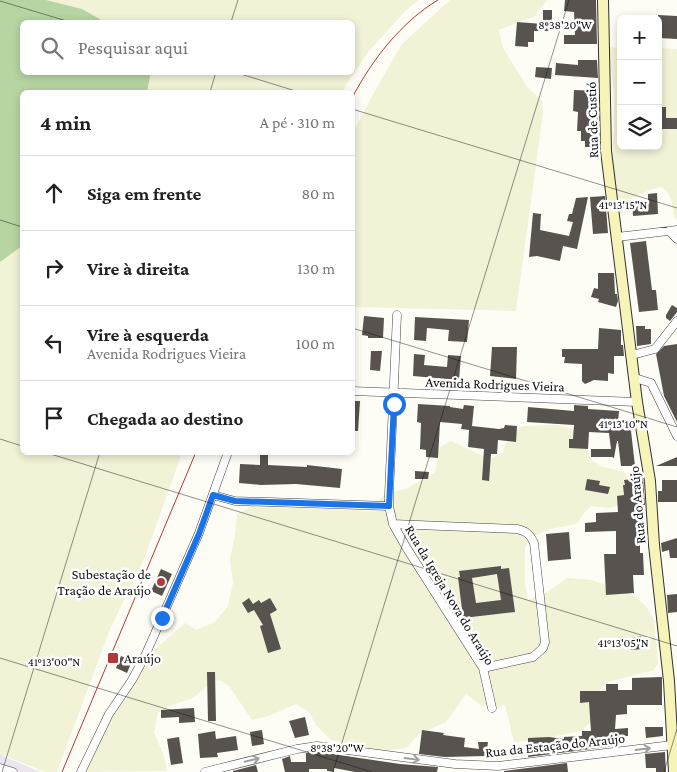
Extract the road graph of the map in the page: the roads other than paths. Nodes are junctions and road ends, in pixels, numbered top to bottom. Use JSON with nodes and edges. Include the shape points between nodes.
{"nodes":[{"id":1,"x":604,"y":0,"type":"edge"},
{"id":2,"x":673,"y":230,"type":"edge"},
{"id":3,"x":616,"y":237,"type":"junction"},
{"id":4,"x":677,"y":239,"type":"edge"},
{"id":5,"x":397,"y":315,"type":"dead end"},
{"id":6,"x":677,"y":320,"type":"edge"},
{"id":7,"x":632,"y":355,"type":"junction"},
{"id":8,"x":635,"y":378,"type":"junction"},
{"id":9,"x":355,"y":391,"type":"edge"},
{"id":10,"x":395,"y":393,"type":"junction"},
{"id":11,"x":637,"y":402,"type":"junction"},
{"id":12,"x":677,"y":436,"type":"edge"},
{"id":13,"x":227,"y":455,"type":"edge"},
{"id":14,"x":213,"y":495,"type":"junction"},
{"id":15,"x":389,"y":506,"type":"junction"},
{"id":16,"x":393,"y":524,"type":"junction"},
{"id":17,"x":483,"y":668,"type":"junction"},
{"id":18,"x":673,"y":680,"type":"edge"},
{"id":19,"x":492,"y":708,"type":"dead end"},
{"id":20,"x":672,"y":745,"type":"junction"},
{"id":21,"x":0,"y":768,"type":"edge"},
{"id":22,"x":13,"y":772,"type":"edge"},
{"id":23,"x":82,"y":772,"type":"edge"},
{"id":24,"x":205,"y":772,"type":"edge"},
{"id":25,"x":674,"y":772,"type":"edge"}],
"edges":[{"from":1,"to":3,"type":"main road","name":"Rua de Custió","via":[[606,151]]},
{"from":2,"to":3,"type":"street"},
{"from":2,"to":4,"type":"street"},
{"from":3,"to":7,"type":"main road","name":"Rua do Araújo"},
{"from":5,"to":10,"type":"street","name":"Rua da Igreja Nova do Araújo"},
{"from":6,"to":7,"type":"street","via":[[655,350]]},
{"from":7,"to":8,"type":"main road","name":"Rua do Araújo"},
{"from":8,"to":11,"type":"main road","name":"Rua do Araújo"},
{"from":8,"to":12,"type":"street","via":[[651,383]]},
{"from":9,"to":10,"type":"street","name":"Avenida Rodrigues Vieira"},
{"from":10,"to":11,"type":"street","name":"Avenida Rodrigues Vieira"},
{"from":10,"to":15,"type":"street","name":"Rua da Igreja Nova do Araújo"},
{"from":11,"to":18,"type":"main road","name":"Rua do Araújo","via":[[650,481],[654,545]]},
{"from":13,"to":14,"type":"street"},
{"from":14,"to":15,"type":"street","via":[[235,501]]},
{"from":14,"to":23,"type":"street","via":[[144,656],[109,714]]},
{"from":15,"to":16,"type":"street","name":"Rua da Igreja Nova do Araújo"},
{"from":16,"to":17,"type":"street","name":"Rua da Igreja Nova do Araújo"},
{"from":16,"to":17,"type":"street","via":[[517,530],[531,536],[545,642],[543,648],[533,657]]},
{"from":17,"to":19,"type":"street","name":"Rua da Igreja Nova do Araújo"},
{"from":18,"to":20,"type":"main road","name":"Rua do Araújo"},
{"from":24,"to":20,"type":"street","name":"Rua da Estação do Araújo","one_way":true,"via":[[317,746],[455,764],[498,766]]},
{"from":20,"to":25,"type":"main road","name":"Rua do Araújo"},
{"from":21,"to":22,"type":"street"}]}
